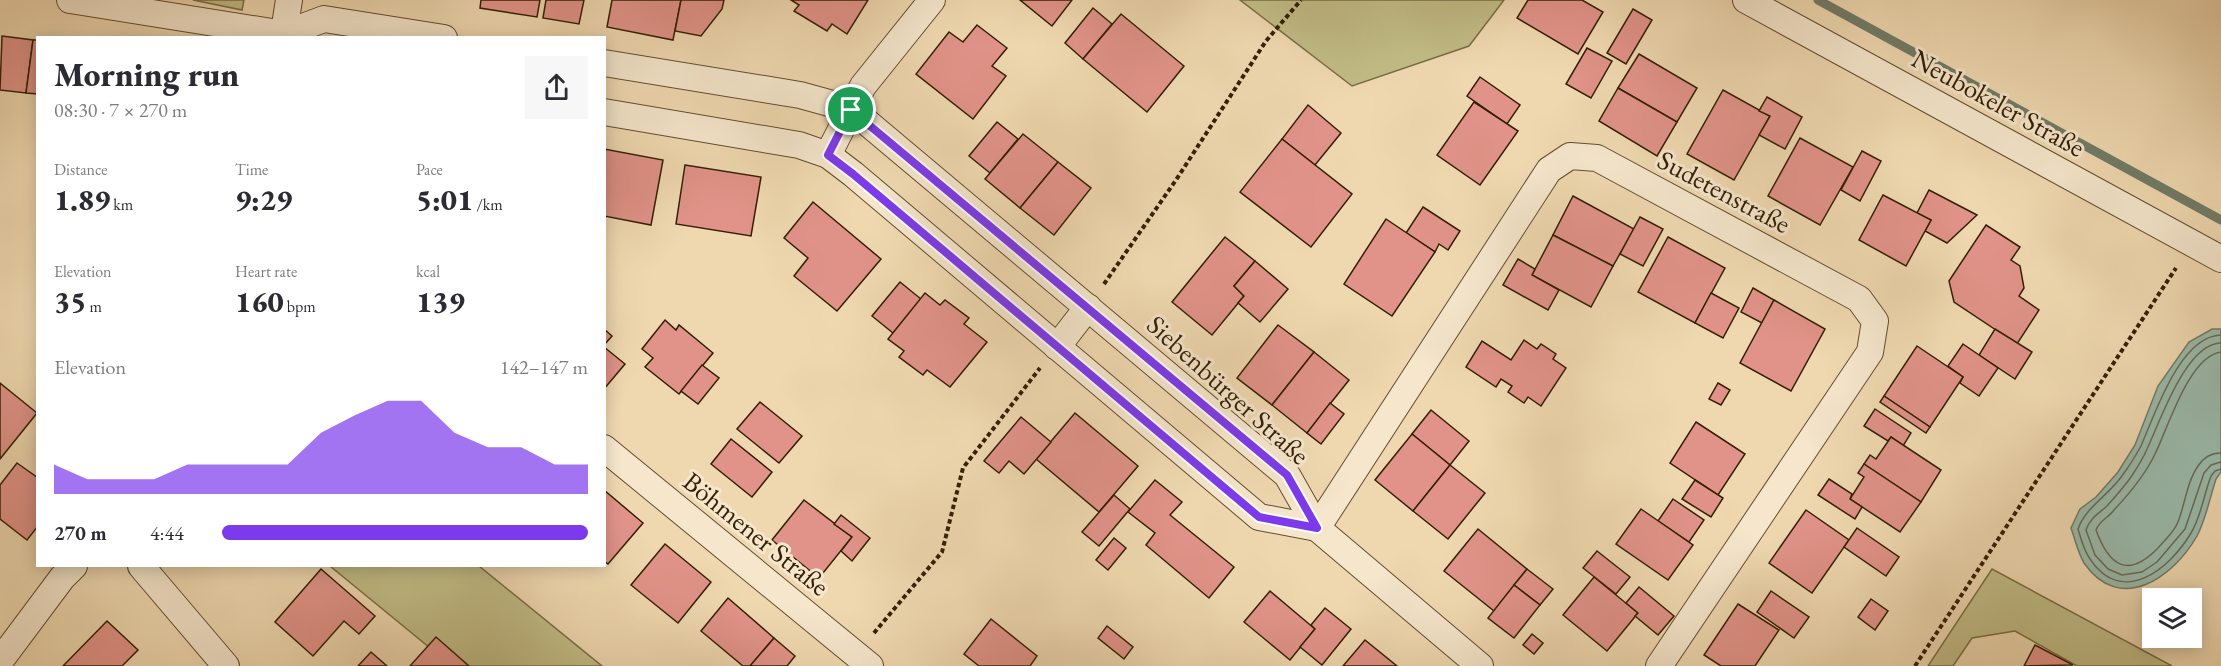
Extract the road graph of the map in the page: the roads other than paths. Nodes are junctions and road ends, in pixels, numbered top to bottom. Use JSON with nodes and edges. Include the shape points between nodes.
{"nodes":[{"id":1,"x":70,"y":0,"type":"edge"},
{"id":2,"x":290,"y":0,"type":"edge"},
{"id":3,"x":932,"y":0,"type":"edge"},
{"id":4,"x":1746,"y":0,"type":"edge"},
{"id":5,"x":284,"y":36,"type":"edge"},
{"id":6,"x":431,"y":36,"type":"edge"},
{"id":7,"x":606,"y":63,"type":"edge"},
{"id":8,"x":851,"y":110,"type":"junction"},
{"id":9,"x":606,"y":112,"type":"edge"},
{"id":10,"x":828,"y":155,"type":"junction"},
{"id":11,"x":2221,"y":259,"type":"edge"},
{"id":12,"x":1088,"y":307,"type":"junction"},
{"id":13,"x":1057,"y":347,"type":"junction"},
{"id":14,"x":606,"y":450,"type":"edge"},
{"id":15,"x":1317,"y":528,"type":"junction"},
{"id":16,"x":73,"y":567,"type":"edge"},
{"id":17,"x":142,"y":567,"type":"edge"},
{"id":18,"x":863,"y":660,"type":"edge"},
{"id":19,"x":0,"y":661,"type":"edge"},
{"id":20,"x":226,"y":666,"type":"edge"},
{"id":21,"x":1480,"y":666,"type":"edge"},
{"id":22,"x":1659,"y":666,"type":"edge"}],
"edges":[{"from":1,"to":5,"type":"street"},
{"from":2,"to":5,"type":"street"},
{"from":3,"to":8,"type":"street","via":[[863,86]]},
{"from":4,"to":11,"type":"street","name":"Neubokeler Straße"},
{"from":5,"to":6,"type":"street","via":[[324,19]]},
{"from":7,"to":8,"type":"street","name":"Siebenbürger Straße","via":[[800,95]]},
{"from":8,"to":10,"type":"street"},
{"from":8,"to":12,"type":"street","name":"Siebenbürger Straße"},
{"from":9,"to":10,"type":"street","name":"Siebenbürger Straße","via":[[799,146]]},
{"from":10,"to":13,"type":"street","name":"Siebenbürger Straße"},
{"from":12,"to":13,"type":"street"},
{"from":12,"to":15,"type":"street","name":"Siebenbürger Straße","via":[[1287,475]]},
{"from":13,"to":15,"type":"street","name":"Siebenbürger Straße","via":[[1259,517]]},
{"from":14,"to":18,"type":"street","name":"Böhmener Straße"},
{"from":15,"to":21,"type":"street","name":"Siebenbürger Straße"},
{"from":15,"to":22,"type":"street","name":"Sudetenstraße","via":[[1548,170],[1570,156],[1598,158],[1859,299],[1875,321],[1870,352]]},
{"from":16,"to":19,"type":"street"},
{"from":17,"to":20,"type":"street"}]}
